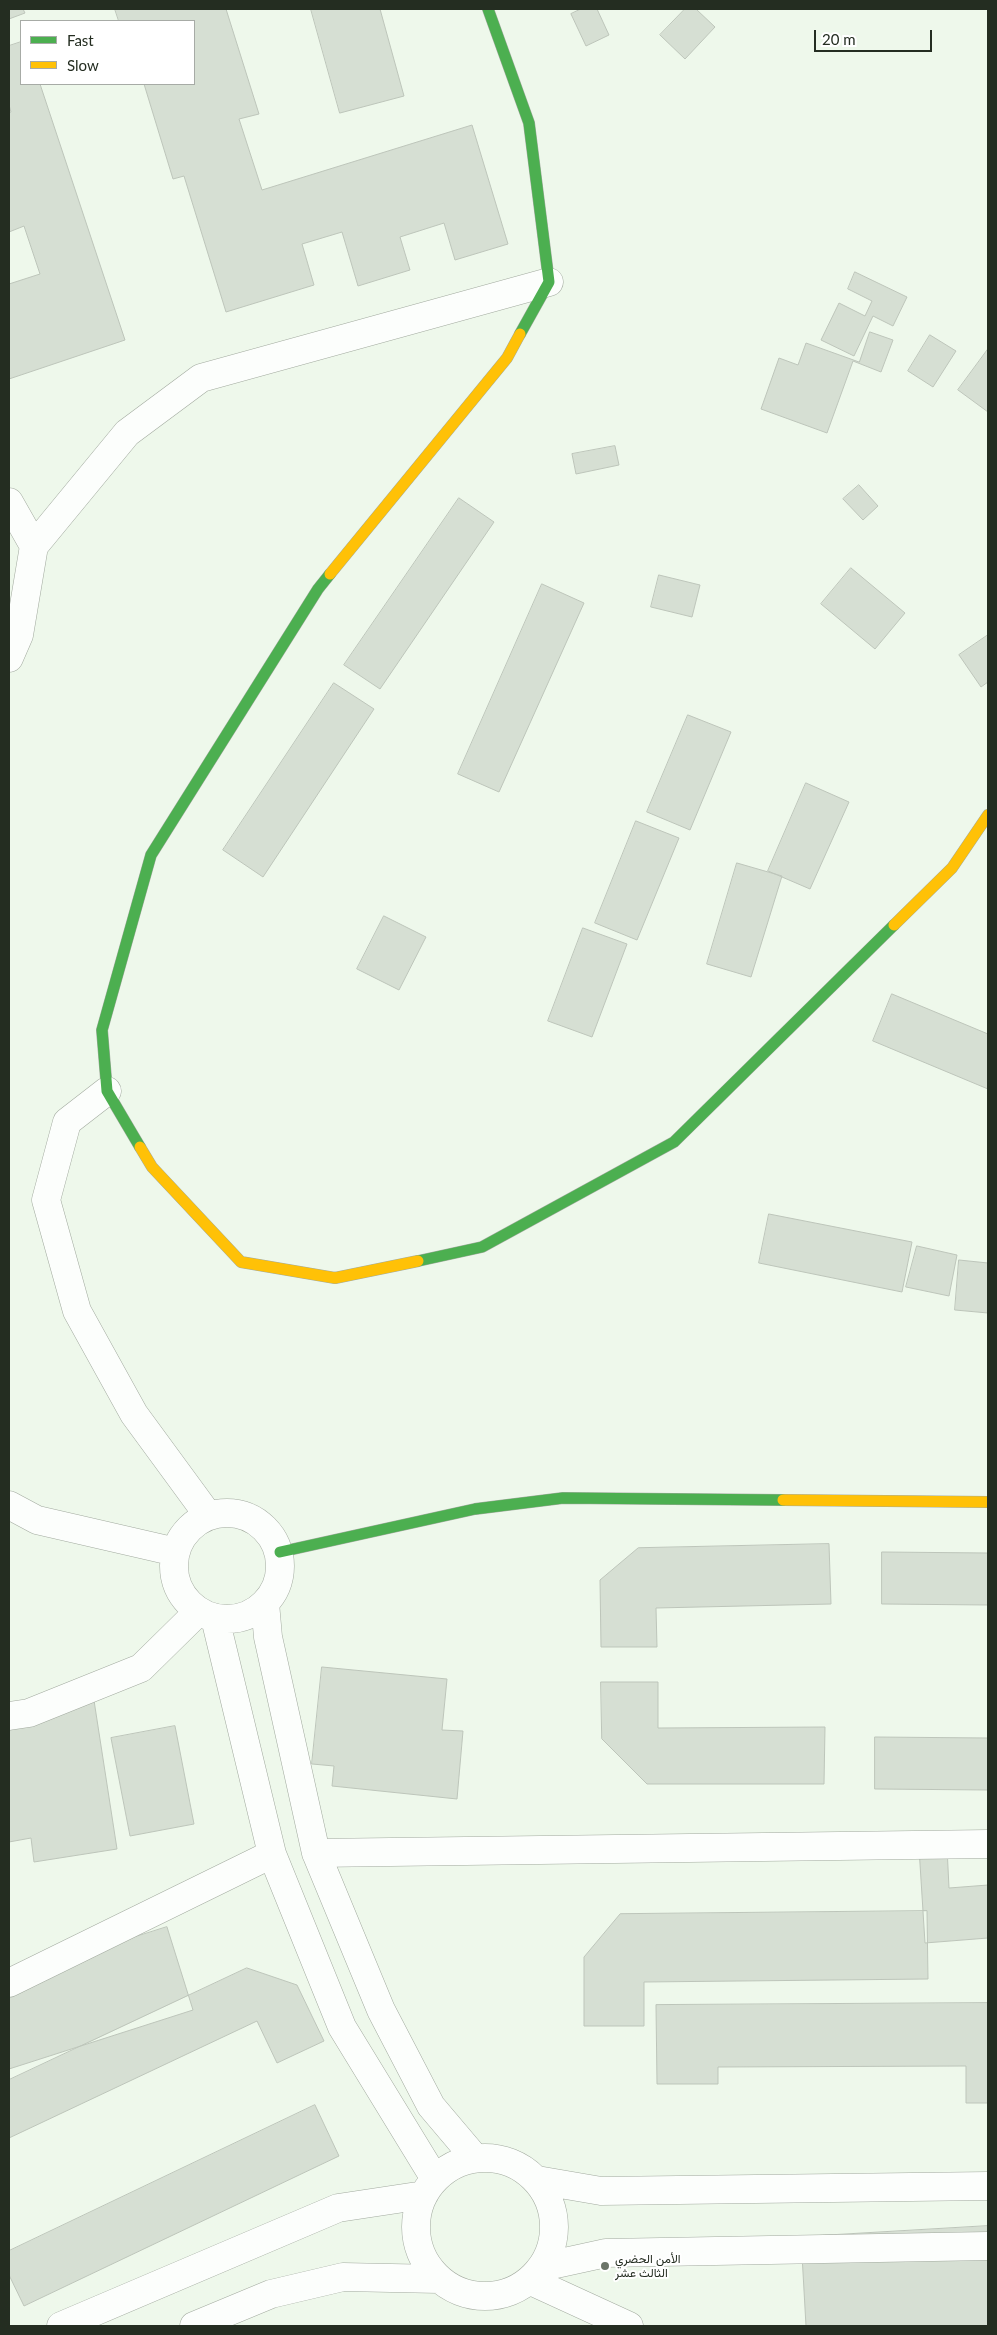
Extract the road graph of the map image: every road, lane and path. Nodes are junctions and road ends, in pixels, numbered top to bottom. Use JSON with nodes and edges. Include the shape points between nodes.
{"nodes":[{"id":1,"x":488,"y":9,"type":"edge"},
{"id":2,"x":549,"y":282,"type":"junction"},
{"id":3,"x":9,"y":502,"type":"edge"},
{"id":4,"x":34,"y":546,"type":"junction"},
{"id":5,"x":9,"y":658,"type":"edge"},
{"id":6,"x":988,"y":815,"type":"edge"},
{"id":7,"x":107,"y":1091,"type":"junction"},
{"id":8,"x":988,"y":1502,"type":"edge"},
{"id":9,"x":9,"y":1505,"type":"edge"},
{"id":10,"x":208,"y":1515,"type":"junction"},
{"id":11,"x":176,"y":1552,"type":"junction"},
{"id":12,"x":280,"y":1552,"type":"junction"},
{"id":13,"x":266,"y":1604,"type":"junction"},
{"id":14,"x":207,"y":1615,"type":"junction"},
{"id":15,"x":9,"y":1716,"type":"edge"},
{"id":16,"x":988,"y":1844,"type":"edge"},
{"id":17,"x":316,"y":1853,"type":"junction"},
{"id":18,"x":272,"y":1854,"type":"junction"},
{"id":19,"x":9,"y":1983,"type":"edge"},
{"id":20,"x":474,"y":2158,"type":"junction"},
{"id":21,"x":537,"y":2180,"type":"junction"},
{"id":22,"x":988,"y":2186,"type":"edge"},
{"id":23,"x":429,"y":2187,"type":"junction"},
{"id":24,"x":988,"y":2246,"type":"edge"},
{"id":25,"x":536,"y":2274,"type":"junction"},
{"id":26,"x":439,"y":2279,"type":"junction"},
{"id":27,"x":62,"y":2326,"type":"edge"},
{"id":28,"x":194,"y":2326,"type":"edge"},
{"id":29,"x":629,"y":2326,"type":"edge"}],
"edges":[{"from":1,"to":2,"type":"street","via":[[530,123]]},
{"from":2,"to":4,"type":"street","via":[[200,378],[127,433]]},
{"from":2,"to":7,"type":"street","via":[[507,358],[318,589],[151,855],[102,1030]]},
{"from":3,"to":4,"type":"street"},
{"from":4,"to":5,"type":"street","via":[[19,635]]},
{"from":6,"to":7,"type":"street","via":[[952,868],[674,1142],[482,1247],[335,1278],[241,1262],[152,1167]]},
{"from":7,"to":10,"type":"street","via":[[67,1122],[46,1200],[77,1311],[134,1414]]},
{"from":8,"to":12,"type":"street","via":[[563,1498],[475,1509]]},
{"from":9,"to":11,"type":"street","via":[[36,1520]]},
{"from":10,"to":11,"type":"street","via":[[182,1537]]},
{"from":10,"to":12,"type":"street","via":[[242,1514],[259,1522],[272,1536]]},
{"from":11,"to":14,"type":"street","via":[[174,1569],[178,1586],[186,1600]]},
{"from":12,"to":13,"type":"street","via":[[281,1571],[276,1589]]},
{"from":13,"to":14,"type":"street","via":[[250,1614],[232,1619]]},
{"from":13,"to":17,"type":"street","via":[[268,1637]]},
{"from":14,"to":15,"type":"street","via":[[141,1668],[29,1713]]},
{"from":14,"to":18,"type":"street"},
{"from":16,"to":17,"type":"street"},
{"from":17,"to":20,"type":"street","via":[[381,2010],[431,2106]]},
{"from":18,"to":19,"type":"street"},
{"from":18,"to":23,"type":"street","via":[[342,2026]]},
{"from":20,"to":21,"type":"street","via":[[497,2159],[519,2166]]},
{"from":20,"to":23,"type":"street","via":[[453,2166]]},
{"from":21,"to":22,"type":"street","via":[[601,2191]]},
{"from":21,"to":25,"type":"street","via":[[550,2200],[555,2223],[552,2246]]},
{"from":23,"to":26,"type":"street","via":[[416,2218],[417,2241],[425,2261]]},
{"from":23,"to":27,"type":"street","via":[[338,2208]]},
{"from":24,"to":25,"type":"street","via":[[606,2253]]},
{"from":25,"to":26,"type":"street","via":[[504,2293],[481,2296],[458,2290]]},
{"from":25,"to":29,"type":"street"},
{"from":26,"to":28,"type":"street","via":[[343,2277],[271,2294]]}]}
